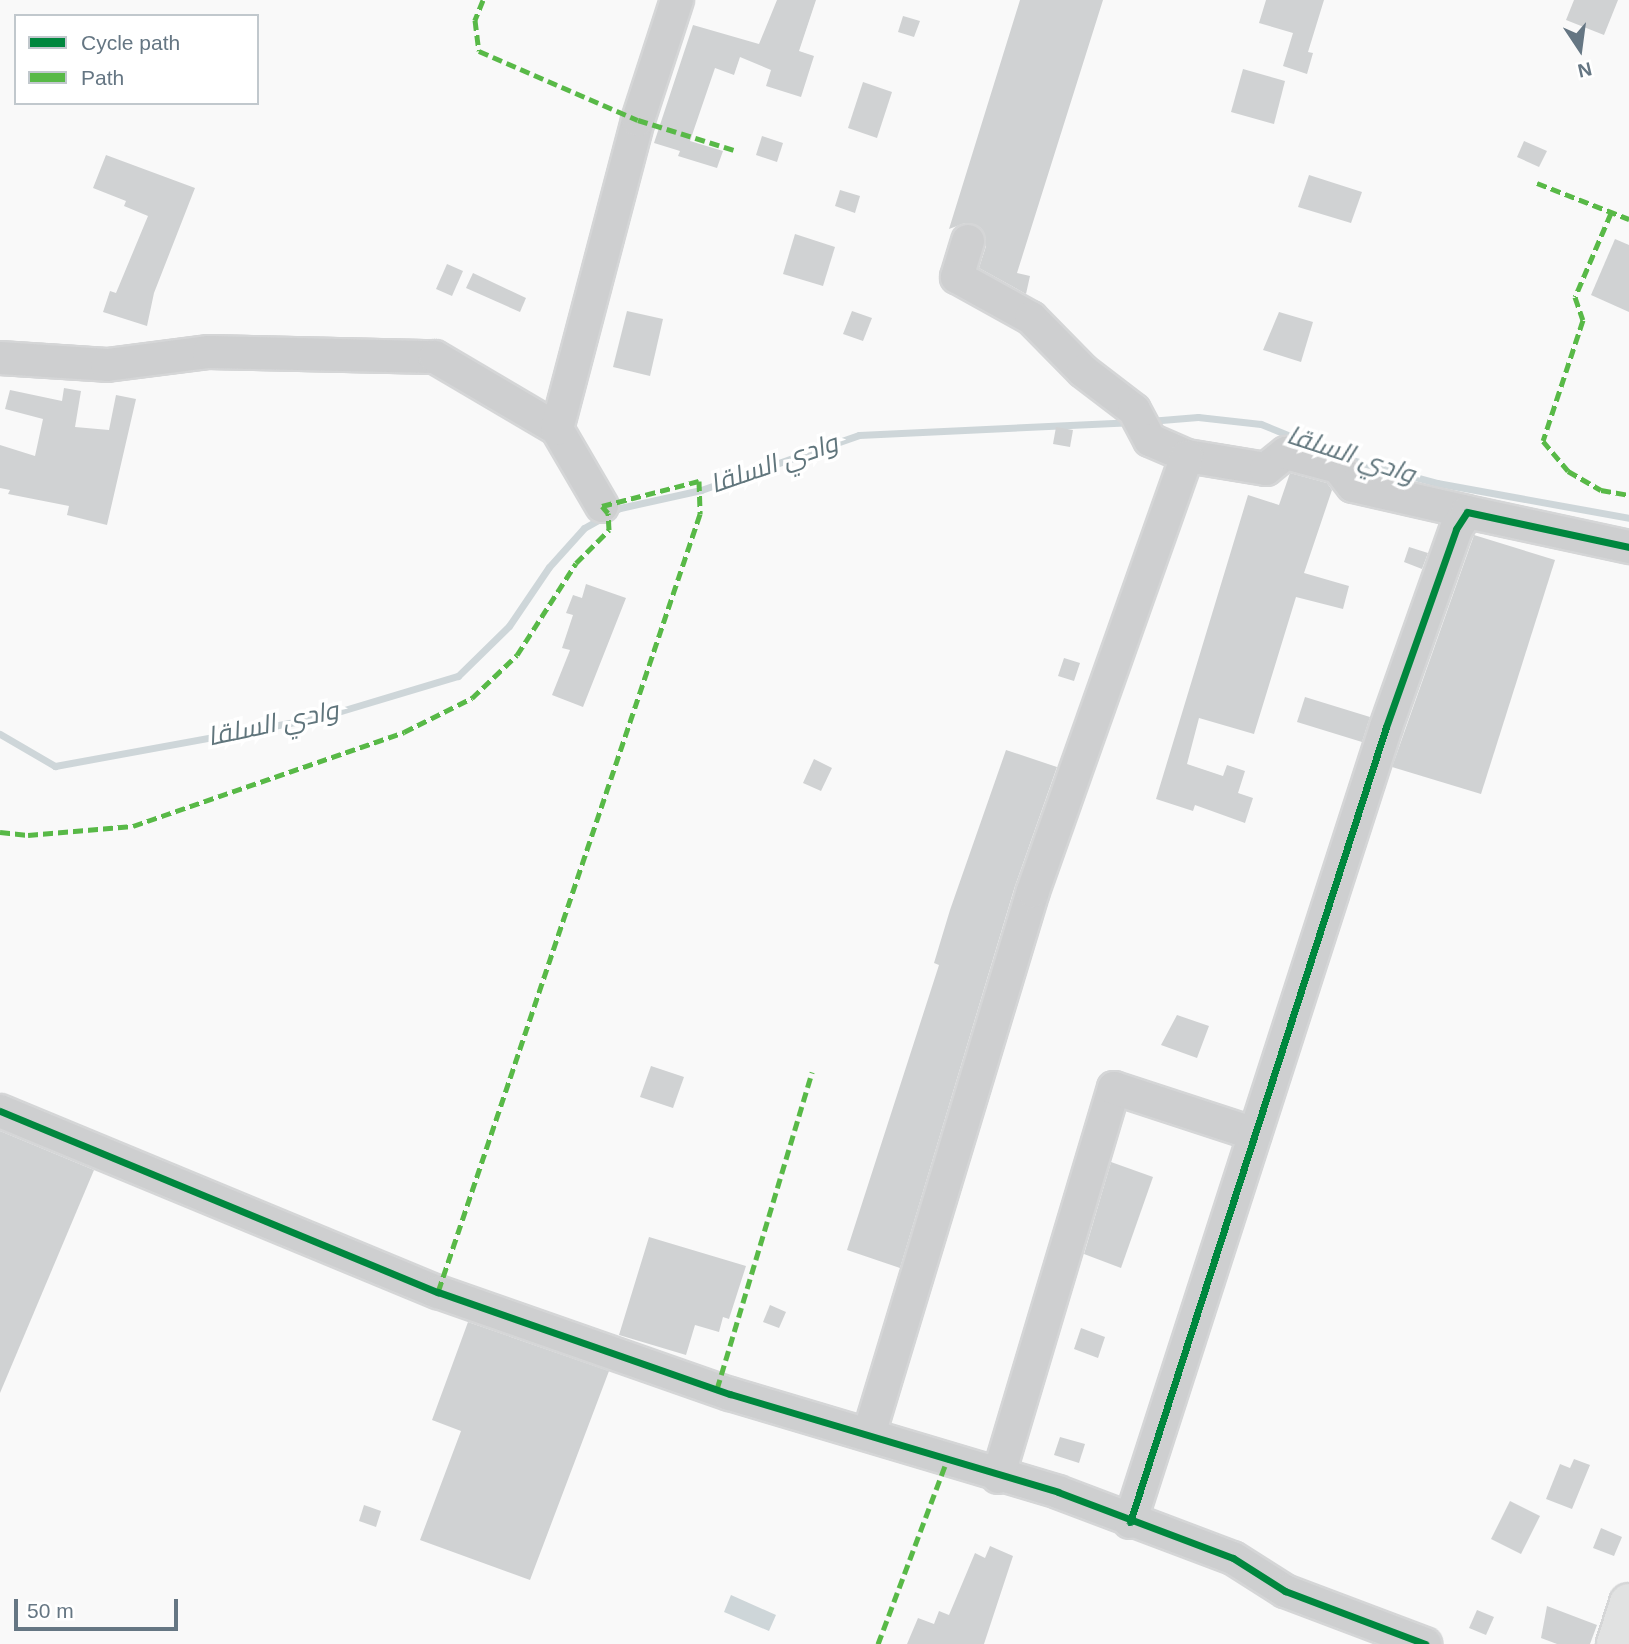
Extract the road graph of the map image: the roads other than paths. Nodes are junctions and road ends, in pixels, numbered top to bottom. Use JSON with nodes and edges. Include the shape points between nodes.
{"nodes":[{"id":1,"x":677,"y":0,"type":"edge"},
{"id":2,"x":968,"y":241,"type":"dead end"},
{"id":3,"x":0,"y":358,"type":"edge"},
{"id":4,"x":557,"y":429,"type":"junction"},
{"id":5,"x":1187,"y":456,"type":"junction"},
{"id":6,"x":601,"y":506,"type":"dead end"},
{"id":7,"x":1467,"y":512,"type":"junction"},
{"id":8,"x":1629,"y":547,"type":"edge"},
{"id":9,"x":0,"y":1111,"type":"edge"},
{"id":10,"x":1255,"y":1134,"type":"junction"},
{"id":11,"x":869,"y":1434,"type":"junction"},
{"id":12,"x":998,"y":1477,"type":"junction"},
{"id":13,"x":1130,"y":1521,"type":"junction"},
{"id":14,"x":1629,"y":1603,"type":"edge"},
{"id":15,"x":1425,"y":1644,"type":"edge"},
{"id":16,"x":1616,"y":1644,"type":"edge"}],
"edges":[{"from":1,"to":4,"type":"street","via":[[638,120]]},
{"from":2,"to":5,"type":"street","via":[[957,277],[1031,318],[1083,371],[1133,411],[1150,440]]},
{"from":3,"to":4,"type":"street","via":[[107,365],[209,352],[435,357]]},
{"from":4,"to":6,"type":"street"},
{"from":5,"to":7,"type":"street","via":[[1266,469],[1286,453],[1338,467],[1353,486]]},
{"from":5,"to":11,"type":"street","via":[[1033,891]]},
{"from":7,"to":8,"type":"street"},
{"from":7,"to":10,"type":"street","via":[[1456,529],[1385,727]]},
{"from":9,"to":11,"type":"street","via":[[438,1292],[730,1394]]},
{"from":10,"to":12,"type":"street","via":[[1114,1088]]},
{"from":10,"to":13,"type":"street"},
{"from":11,"to":12,"type":"street"},
{"from":12,"to":13,"type":"street","via":[[1058,1492]]},
{"from":13,"to":15,"type":"street","via":[[1233,1558],[1285,1591]]},
{"from":14,"to":16,"type":"main road"}]}
